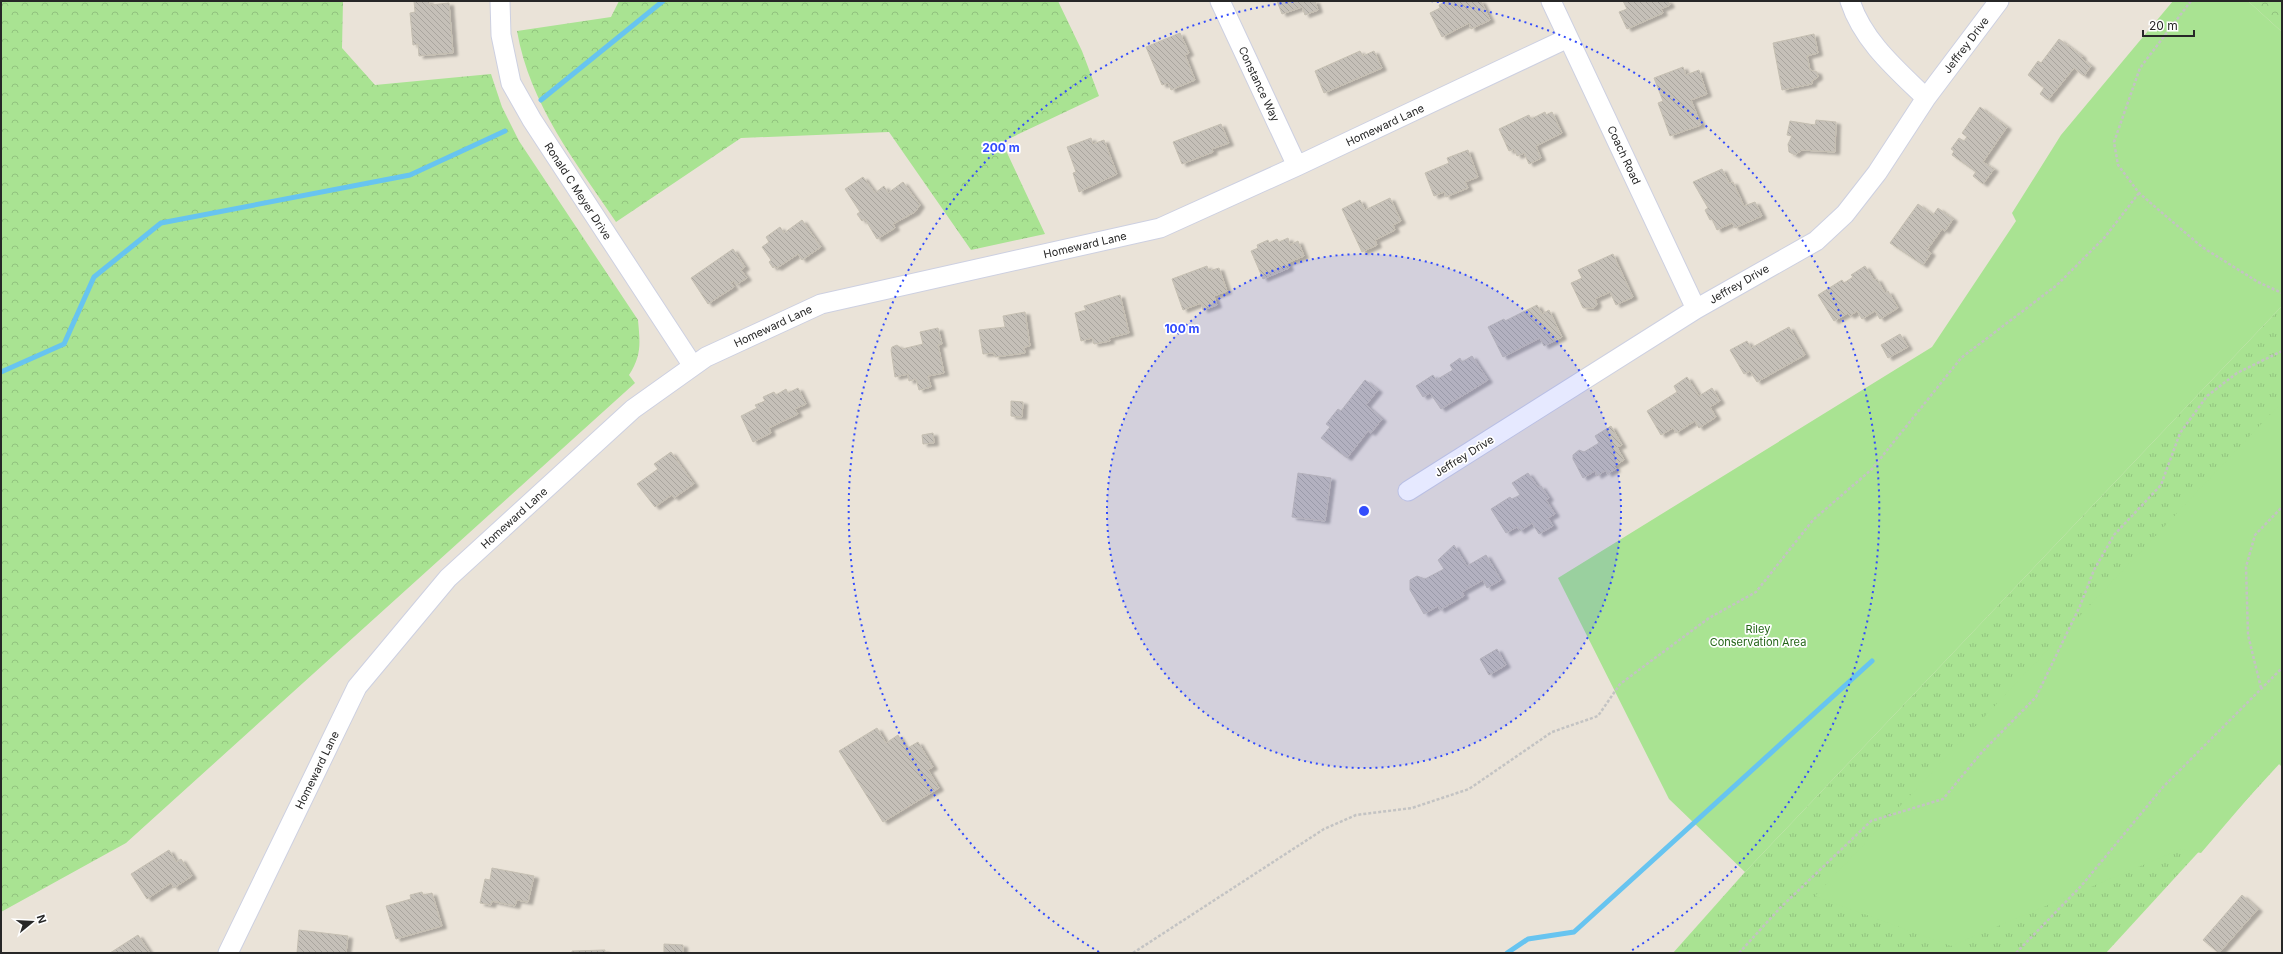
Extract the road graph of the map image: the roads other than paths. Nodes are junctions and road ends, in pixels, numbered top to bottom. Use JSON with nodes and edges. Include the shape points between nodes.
{"nodes":[{"id":1,"x":500,"y":1,"type":"edge"},
{"id":2,"x":1220,"y":1,"type":"edge"},
{"id":3,"x":1551,"y":1,"type":"edge"},
{"id":4,"x":1850,"y":1,"type":"edge"},
{"id":5,"x":1999,"y":1,"type":"edge"},
{"id":6,"x":1568,"y":38,"type":"junction"},
{"id":7,"x":1926,"y":98,"type":"junction"},
{"id":8,"x":1297,"y":166,"type":"junction"},
{"id":9,"x":1696,"y":309,"type":"junction"},
{"id":10,"x":693,"y":366,"type":"junction"},
{"id":11,"x":1408,"y":491,"type":"dead end"},
{"id":12,"x":228,"y":953,"type":"edge"}],
"edges":[{"from":1,"to":10,"type":"street","name":"Ronald C Meyer Drive","via":[[501,35],[511,83],[532,120]]},
{"from":2,"to":8,"type":"street","name":"Constance Way"},
{"from":3,"to":6,"type":"street","name":"Coach Road"},
{"from":4,"to":7,"type":"street","via":[[1878,52]]},
{"from":5,"to":7,"type":"street","name":"Jeffrey Drive"},
{"from":6,"to":8,"type":"street","name":"Homeward Lane"},
{"from":6,"to":9,"type":"street","name":"Coach Road"},
{"from":7,"to":9,"type":"street","name":"Jeffrey Drive","via":[[1877,173],[1840,219],[1816,241]]},
{"from":8,"to":10,"type":"street","name":"Homeward Lane","via":[[1160,228],[821,304],[706,357]]},
{"from":9,"to":11,"type":"street","name":"Jeffrey Drive"},
{"from":10,"to":12,"type":"street","name":"Homeward Lane","via":[[632,410],[448,578],[357,686]]}]}
